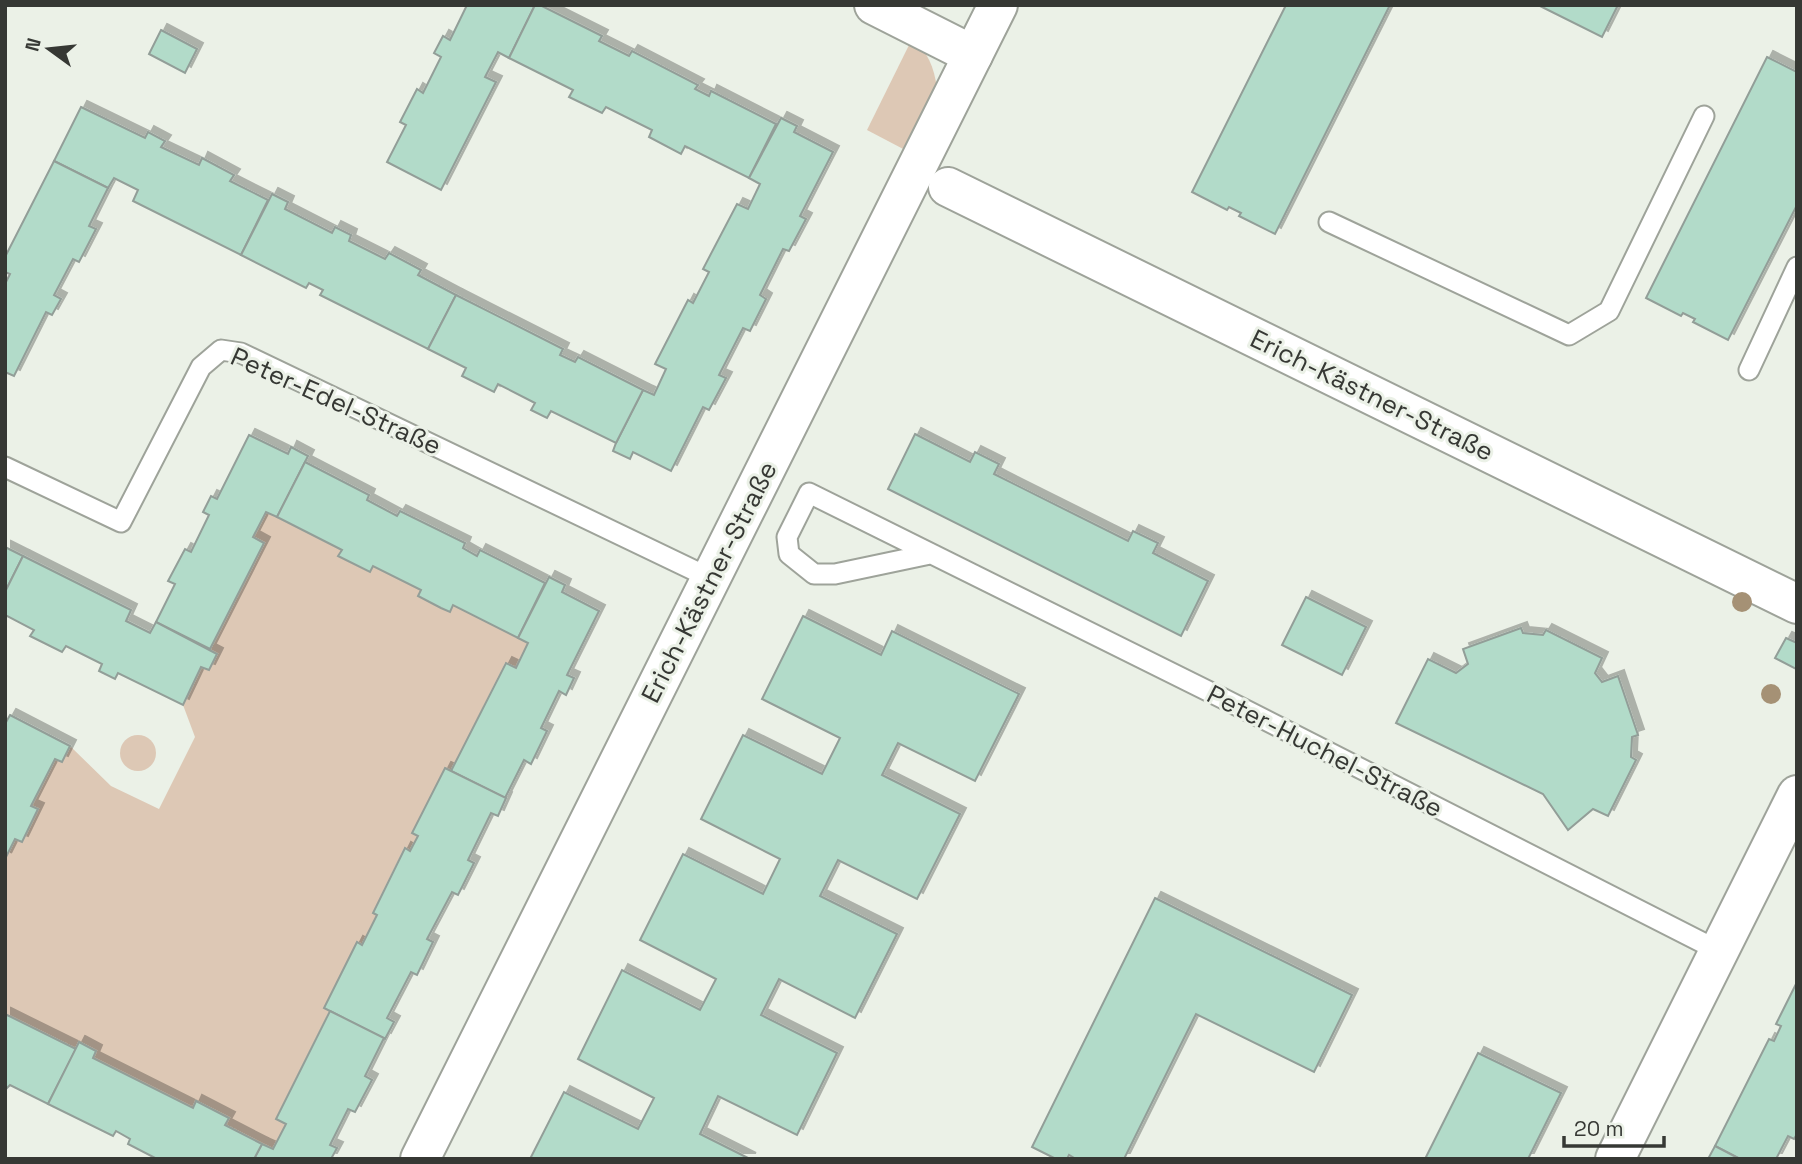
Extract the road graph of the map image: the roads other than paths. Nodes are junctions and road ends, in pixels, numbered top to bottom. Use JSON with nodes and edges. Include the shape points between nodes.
{"nodes":[{"id":1,"x":874,"y":5,"type":"edge"},
{"id":2,"x":998,"y":5,"type":"edge"},
{"id":3,"x":973,"y":55,"type":"junction"},
{"id":4,"x":1704,"y":116,"type":"dead end"},
{"id":5,"x":933,"y":176,"type":"junction"},
{"id":6,"x":1329,"y":222,"type":"dead end"},
{"id":7,"x":1797,"y":267,"type":"edge"},
{"id":8,"x":1749,"y":370,"type":"dead end"},
{"id":9,"x":5,"y":467,"type":"edge"},
{"id":10,"x":930,"y":554,"type":"junction"},
{"id":11,"x":710,"y":578,"type":"junction"},
{"id":12,"x":1797,"y":604,"type":"edge"},
{"id":13,"x":1797,"y":795,"type":"edge"},
{"id":14,"x":1718,"y":951,"type":"junction"},
{"id":15,"x":420,"y":1159,"type":"edge"},
{"id":16,"x":1615,"y":1159,"type":"edge"}],
"edges":[{"from":1,"to":3,"type":"street"},
{"from":2,"to":3,"type":"street","name":"Erich-Kästner-Straße"},
{"from":3,"to":5,"type":"street","name":"Erich-Kästner-Straße"},
{"from":4,"to":6,"type":"lane","via":[[1609,311],[1569,335]]},
{"from":5,"to":11,"type":"street","name":"Erich-Kästner-Straße"},
{"from":5,"to":12,"type":"street","name":"Erich-Kästner-Straße"},
{"from":7,"to":8,"type":"lane"},
{"from":9,"to":11,"type":"lane","name":"Peter-Edel-Straße","via":[[121,522],[201,367],[221,350],[241,353]]},
{"from":10,"to":10,"type":"lane","name":"Peter-Huchel-Straße","via":[[809,493],[787,537],[789,554],[814,574],[835,574]]},
{"from":10,"to":14,"type":"lane","name":"Peter-Huchel-Straße"},
{"from":11,"to":15,"type":"street","name":"Erich-Kästner-Straße"},
{"from":13,"to":14,"type":"street"},
{"from":14,"to":16,"type":"street"}]}
